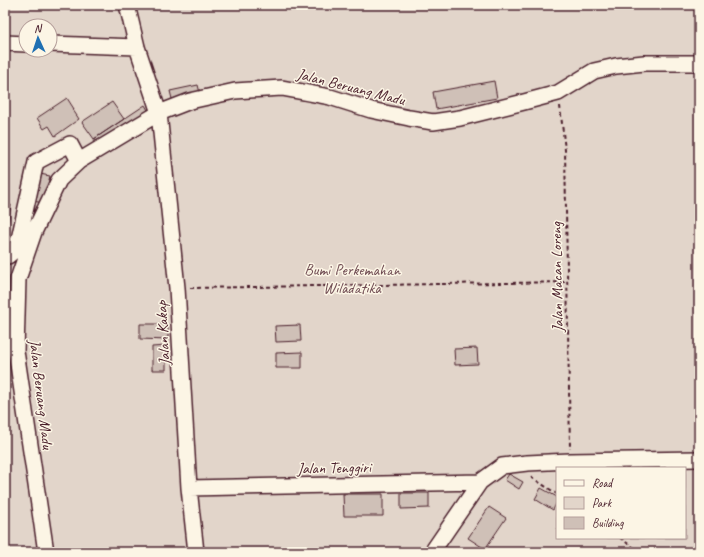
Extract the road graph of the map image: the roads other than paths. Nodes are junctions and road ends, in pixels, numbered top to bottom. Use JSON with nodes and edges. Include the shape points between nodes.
{"nodes":[{"id":1,"x":127,"y":5,"type":"edge"},
{"id":2,"x":5,"y":43,"type":"edge"},
{"id":3,"x":18,"y":44,"type":"edge"},
{"id":4,"x":58,"y":44,"type":"edge"},
{"id":5,"x":137,"y":47,"type":"junction"},
{"id":6,"x":699,"y":63,"type":"edge"},
{"id":7,"x":159,"y":113,"type":"junction"},
{"id":8,"x":79,"y":161,"type":"junction"},
{"id":9,"x":5,"y":256,"type":"edge"},
{"id":10,"x":12,"y":280,"type":"edge"},
{"id":11,"x":699,"y":459,"type":"edge"},
{"id":12,"x":480,"y":482,"type":"junction"},
{"id":13,"x":189,"y":488,"type":"junction"},
{"id":14,"x":46,"y":552,"type":"edge"},
{"id":15,"x":196,"y":552,"type":"edge"},
{"id":16,"x":432,"y":552,"type":"edge"}],
"edges":[{"from":1,"to":5,"type":"street","name":"Jalan Kakap"},
{"from":2,"to":3,"type":"street"},
{"from":4,"to":5,"type":"street"},
{"from":5,"to":7,"type":"street","name":"Jalan Kakap"},
{"from":6,"to":7,"type":"street","name":"Jalan Beruang Madu","via":[[616,66],[594,71],[558,92],[460,118],[433,122],[282,88],[236,91],[190,101]]},
{"from":7,"to":8,"type":"street","name":"Jalan Beruang Madu"},
{"from":7,"to":13,"type":"street","name":"Jalan Kakap","via":[[177,288]]},
{"from":8,"to":9,"type":"street","via":[[70,144],[36,162],[19,239],[14,251]]},
{"from":8,"to":10,"type":"street","name":"Jalan Beruang Madu","via":[[59,180]]},
{"from":10,"to":14,"type":"street","name":"Jalan Beruang Madu","via":[[16,351]]},
{"from":11,"to":12,"type":"street","via":[[570,460],[514,464],[502,466]]},
{"from":12,"to":13,"type":"street","name":"Jalan Tenggiri"},
{"from":12,"to":16,"type":"street"},
{"from":13,"to":15,"type":"street","name":"Jalan Kakap"}]}
